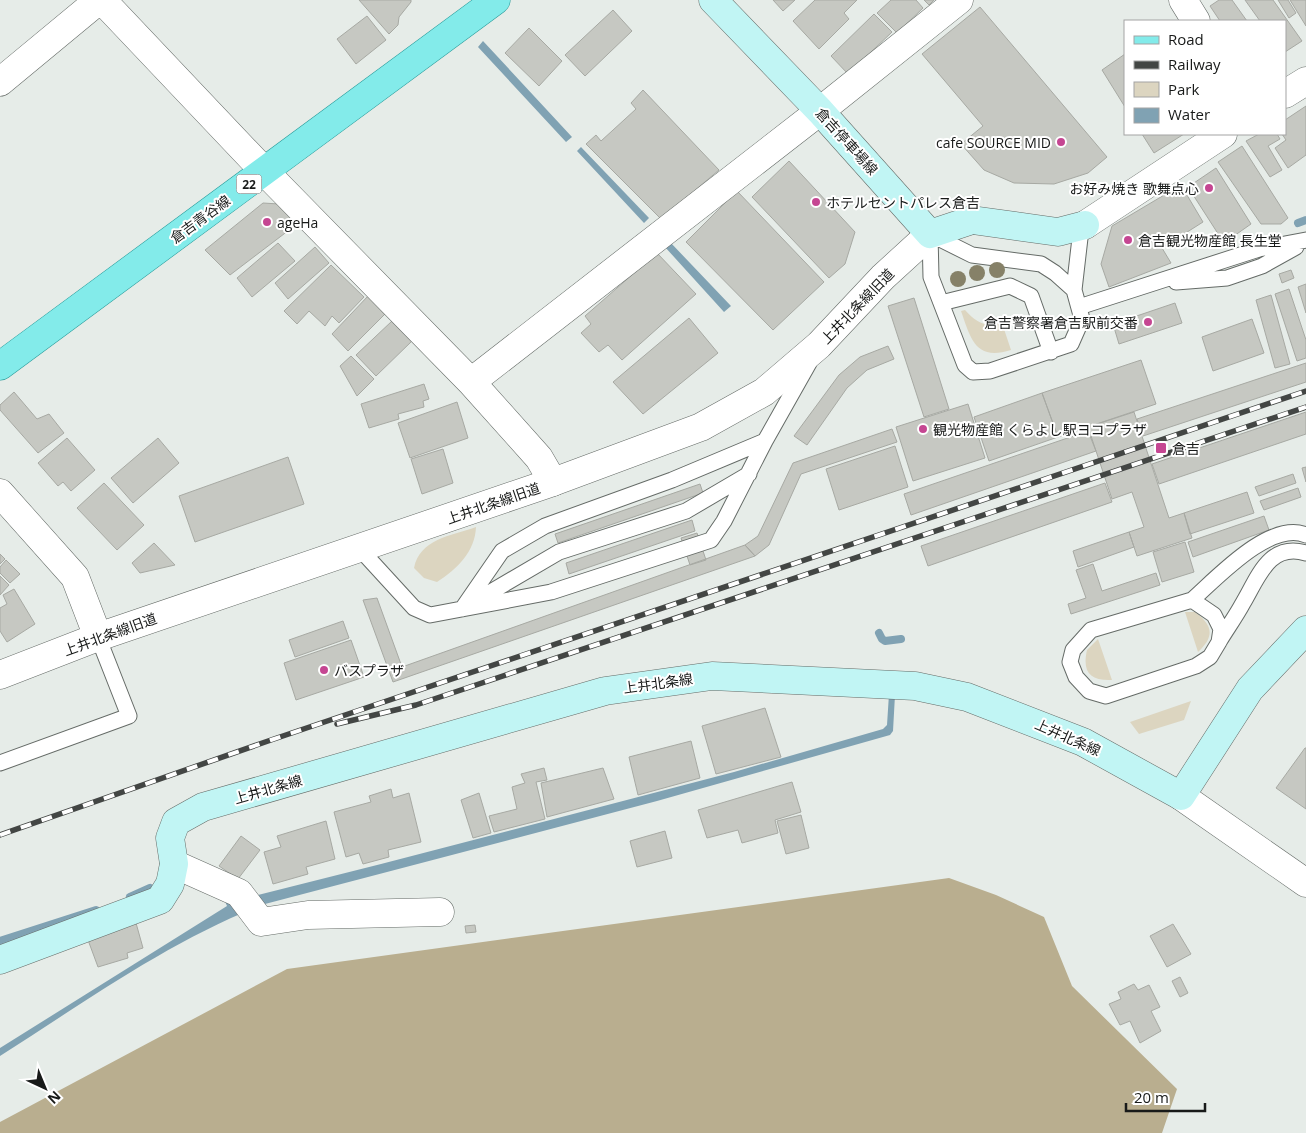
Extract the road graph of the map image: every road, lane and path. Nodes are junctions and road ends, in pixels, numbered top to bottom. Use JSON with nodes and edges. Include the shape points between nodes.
{"nodes":[{"id":1,"x":100,"y":0,"type":"edge"},
{"id":2,"x":496,"y":0,"type":"edge"},
{"id":3,"x":713,"y":0,"type":"edge"},
{"id":4,"x":959,"y":0,"type":"edge"},
{"id":5,"x":1183,"y":0,"type":"edge"},
{"id":6,"x":1195,"y":20,"type":"edge"},
{"id":7,"x":1306,"y":81,"type":"edge"},
{"id":8,"x":0,"y":82,"type":"edge"},
{"id":9,"x":1286,"y":93,"type":"edge"},
{"id":10,"x":820,"y":111,"type":"junction"},
{"id":11,"x":1222,"y":135,"type":"edge"},
{"id":12,"x":265,"y":172,"type":"junction"},
{"id":13,"x":1085,"y":225,"type":"junction"},
{"id":14,"x":930,"y":234,"type":"junction"},
{"id":15,"x":1306,"y":241,"type":"edge"},
{"id":16,"x":1074,"y":290,"type":"junction"},
{"id":17,"x":941,"y":303,"type":"junction"},
{"id":18,"x":1079,"y":308,"type":"junction"},
{"id":19,"x":819,"y":345,"type":"junction"},
{"id":20,"x":1051,"y":352,"type":"junction"},
{"id":21,"x":0,"y":366,"type":"edge"},
{"id":22,"x":471,"y":382,"type":"junction"},
{"id":23,"x":765,"y":441,"type":"junction"},
{"id":24,"x":749,"y":474,"type":"junction"},
{"id":25,"x":553,"y":482,"type":"junction"},
{"id":26,"x":0,"y":493,"type":"edge"},
{"id":27,"x":1306,"y":535,"type":"edge"},
{"id":28,"x":358,"y":548,"type":"junction"},
{"id":29,"x":1306,"y":553,"type":"edge"},
{"id":30,"x":1192,"y":600,"type":"junction"},
{"id":31,"x":462,"y":609,"type":"junction"},
{"id":32,"x":1306,"y":630,"type":"edge"},
{"id":33,"x":98,"y":637,"type":"junction"},
{"id":34,"x":1219,"y":642,"type":"junction"},
{"id":35,"x":0,"y":675,"type":"edge"},
{"id":36,"x":0,"y":763,"type":"edge"},
{"id":37,"x":1181,"y":796,"type":"junction"},
{"id":38,"x":174,"y":864,"type":"junction"},
{"id":39,"x":1306,"y":883,"type":"edge"},
{"id":40,"x":440,"y":912,"type":"dead end"},
{"id":41,"x":0,"y":960,"type":"edge"}],
"edges":[{"from":1,"to":8,"type":"street"},
{"from":1,"to":12,"type":"street"},
{"from":2,"to":12,"type":"main road","name":"倉吉青谷線","number":"22"},
{"from":3,"to":10,"type":"main road","name":"倉吉停車場線"},
{"from":4,"to":10,"type":"street"},
{"from":5,"to":6,"type":"street"},
{"from":7,"to":9,"type":"street"},
{"from":10,"to":14,"type":"main road","name":"倉吉停車場線"},
{"from":10,"to":22,"type":"street"},
{"from":11,"to":13,"type":"street"},
{"from":12,"to":21,"type":"main road","name":"倉吉青谷線","number":"22"},
{"from":12,"to":22,"type":"street"},
{"from":13,"to":14,"type":"main road","via":[[1058,232],[972,220]]},
{"from":13,"to":16,"type":"lane","via":[[1080,238]]},
{"from":14,"to":16,"type":"lane","via":[[972,254],[1041,264]]},
{"from":14,"to":17,"type":"lane","via":[[931,277]]},
{"from":14,"to":19,"type":"street","name":"上井北条線旧道","via":[[883,277]]},
{"from":15,"to":18,"type":"lane","via":[[1259,250]]},
{"from":16,"to":18,"type":"lane"},
{"from":17,"to":20,"type":"lane","via":[[1010,286],[1032,296]]},
{"from":17,"to":20,"type":"lane","via":[[965,365],[973,372],[990,372]]},
{"from":18,"to":20,"type":"lane","via":[[1082,319],[1071,344]]},
{"from":19,"to":23,"type":"lane"},
{"from":19,"to":25,"type":"street","name":"上井北条線旧道","via":[[764,392],[701,427]]},
{"from":22,"to":25,"type":"street","via":[[539,458]]},
{"from":23,"to":24,"type":"lane"},
{"from":23,"to":31,"type":"lane","via":[[672,480],[545,526],[502,551]]},
{"from":24,"to":31,"type":"lane","via":[[686,511],[559,552]]},
{"from":24,"to":31,"type":"lane","via":[[711,540],[551,592]]},
{"from":25,"to":28,"type":"street","name":"上井北条線旧道"},
{"from":26,"to":33,"type":"street","via":[[75,577]]},
{"from":27,"to":30,"type":"lane","via":[[1279,534],[1254,547]]},
{"from":28,"to":31,"type":"lane","via":[[414,608],[430,616]]},
{"from":28,"to":33,"type":"street","name":"上井北条線旧道"},
{"from":29,"to":34,"type":"lane","via":[[1288,550],[1276,555],[1259,572]]},
{"from":30,"to":34,"type":"lane","via":[[1214,615],[1221,629]]},
{"from":30,"to":34,"type":"lane","via":[[1090,630],[1073,650],[1070,662],[1076,677],[1089,690],[1106,696],[1196,666],[1210,657]]},
{"from":32,"to":37,"type":"main road","via":[[1250,689]]},
{"from":33,"to":35,"type":"street","name":"上井北条線旧道"},
{"from":33,"to":36,"type":"lane","via":[[129,716]]},
{"from":37,"to":38,"type":"main road","name":"上井北条線","via":[[1083,742],[967,697],[915,686],[712,676],[604,691],[203,808],[176,822],[170,838]]},
{"from":37,"to":39,"type":"street"},
{"from":38,"to":40,"type":"street","via":[[239,893],[261,922],[308,916]]},
{"from":38,"to":41,"type":"main road","name":"上井北条線","via":[[170,884],[160,900]]}]}
